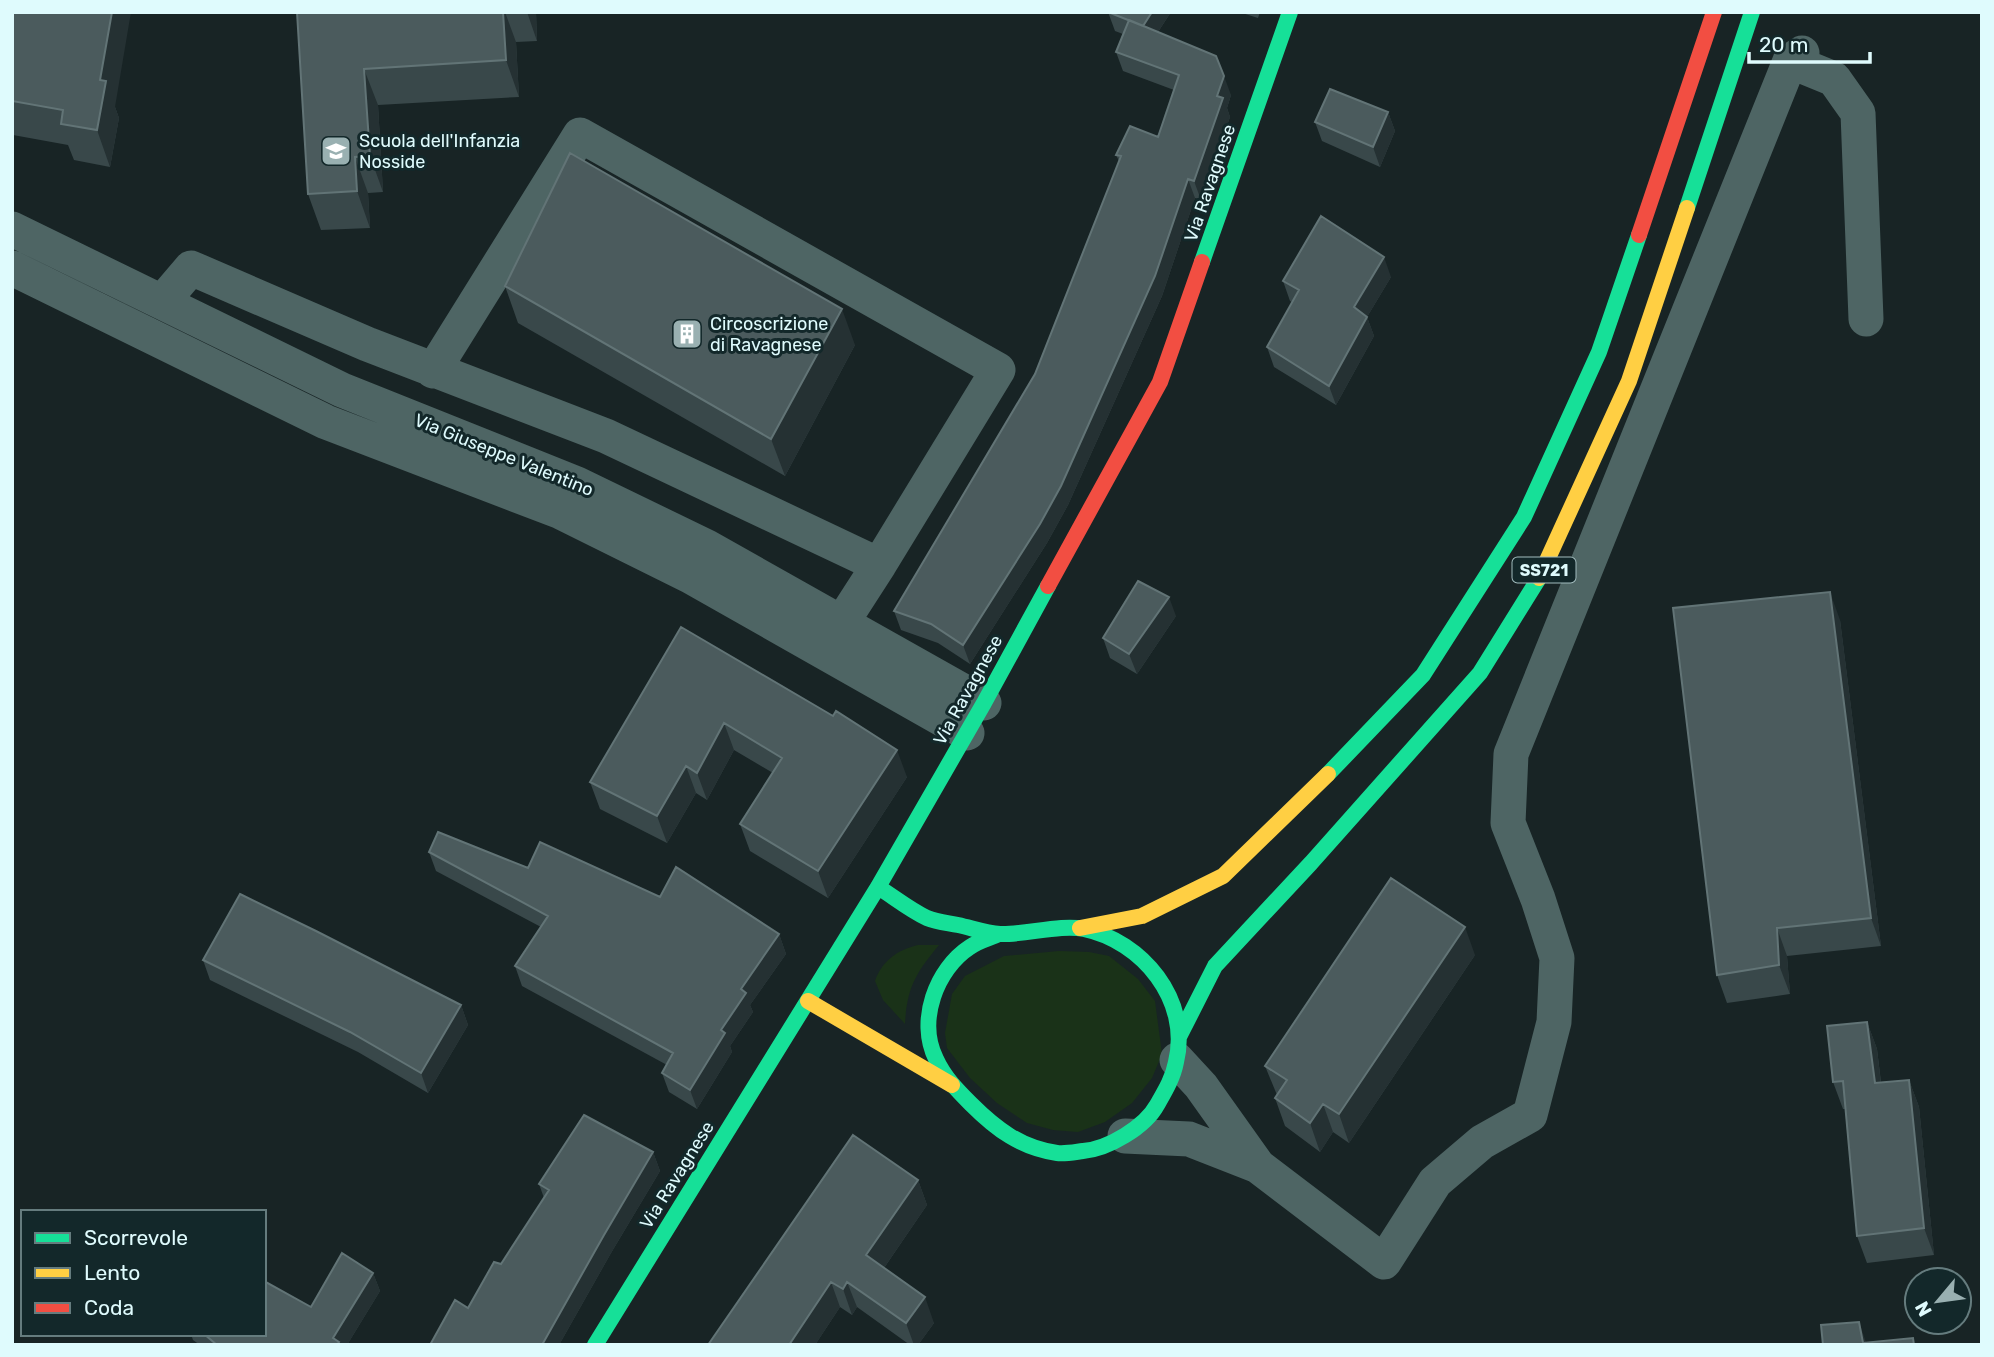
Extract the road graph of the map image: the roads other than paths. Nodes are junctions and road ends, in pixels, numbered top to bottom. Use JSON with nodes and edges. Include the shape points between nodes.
{"nodes":[{"id":1,"x":1290,"y":12,"type":"edge"},
{"id":2,"x":1714,"y":12,"type":"edge"},
{"id":3,"x":1752,"y":12,"type":"edge"},
{"id":4,"x":12,"y":229,"type":"edge"},
{"id":5,"x":12,"y":268,"type":"edge"},
{"id":6,"x":162,"y":302,"type":"junction"},
{"id":7,"x":1867,"y":319,"type":"dead end"},
{"id":8,"x":433,"y":371,"type":"junction"},
{"id":9,"x":879,"y":565,"type":"junction"},
{"id":10,"x":833,"y":636,"type":"junction"},
{"id":11,"x":984,"y":703,"type":"junction"},
{"id":12,"x":967,"y":733,"type":"junction"},
{"id":13,"x":878,"y":887,"type":"junction"},
{"id":14,"x":1080,"y":928,"type":"junction"},
{"id":15,"x":999,"y":934,"type":"junction"},
{"id":16,"x":808,"y":1001,"type":"junction"},
{"id":17,"x":1178,"y":1048,"type":"junction"},
{"id":18,"x":952,"y":1085,"type":"junction"},
{"id":19,"x":1125,"y":1136,"type":"junction"},
{"id":20,"x":1258,"y":1166,"type":"junction"},
{"id":21,"x":595,"y":1345,"type":"edge"}],
"edges":[{"from":1,"to":11,"type":"main road","name":"Via Ravagnese","via":[[1160,382]]},
{"from":2,"to":14,"type":"main road","number":"SS721","via":[[1599,352],[1524,517],[1423,676],[1223,876],[1142,916]]},
{"from":3,"to":17,"type":"main road","number":"SS721","via":[[1629,381],[1543,572],[1480,673],[1215,966]]},
{"from":4,"to":6,"type":"street","name":"Via Giuseppe Valentino"},
{"from":5,"to":10,"type":"street","name":"Via Giuseppe Valentino","via":[[326,422],[561,512],[690,576]]},
{"from":6,"to":8,"type":"street","via":[[191,268]]},
{"from":6,"to":10,"type":"street","name":"Via Giuseppe Valentino","via":[[342,390],[577,484],[707,547]]},
{"from":7,"to":20,"type":"street","via":[[1858,113],[1835,79],[1796,57],[1511,754],[1508,823],[1558,958],[1554,1022],[1530,1115],[1482,1142],[1434,1182],[1384,1262]]},
{"from":8,"to":9,"type":"street","via":[[606,436]]},
{"from":8,"to":9,"type":"street","via":[[580,135],[998,370]]},
{"from":9,"to":10,"type":"street"},
{"from":10,"to":11,"type":"street","name":"Via Giuseppe Valentino"},
{"from":10,"to":12,"type":"street","name":"Via Giuseppe Valentino"},
{"from":11,"to":12,"type":"main road","name":"Via Ravagnese"},
{"from":12,"to":13,"type":"main road","name":"Via Ravagnese"},
{"from":13,"to":15,"type":"main road","via":[[928,918]]},
{"from":13,"to":16,"type":"main road","name":"Via Ravagnese"},
{"from":14,"to":15,"type":"main road"},
{"from":14,"to":17,"type":"main road","via":[[1105,934],[1138,954],[1162,981],[1173,1008]]},
{"from":15,"to":18,"type":"main road","via":[[970,947],[954,961],[932,996],[930,1042]]},
{"from":16,"to":18,"type":"main road"},
{"from":16,"to":21,"type":"main road","name":"Via Ravagnese"},
{"from":17,"to":19,"type":"main road","via":[[1170,1083],[1153,1113]]},
{"from":17,"to":20,"type":"street"},
{"from":18,"to":19,"type":"main road","via":[[993,1126],[1024,1144],[1058,1153],[1093,1150]]},
{"from":19,"to":20,"type":"street","via":[[1189,1139]]}]}
